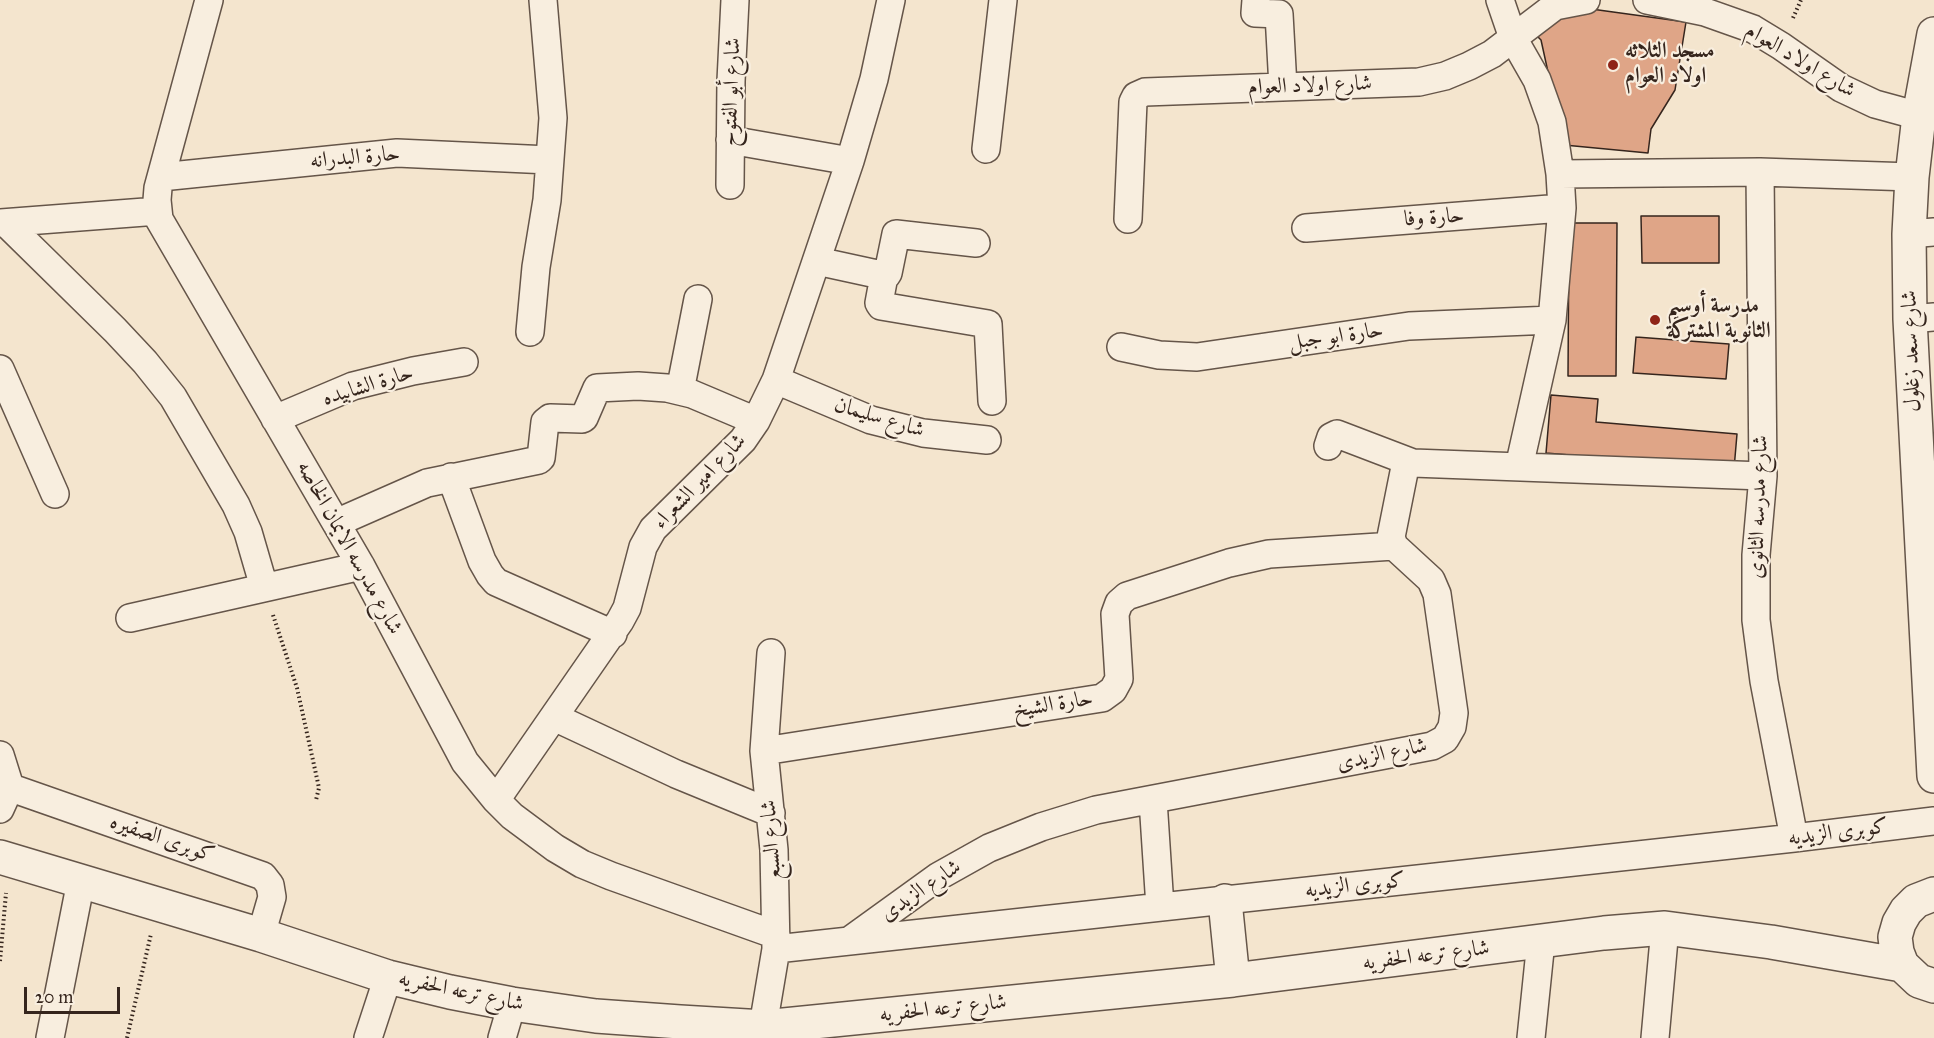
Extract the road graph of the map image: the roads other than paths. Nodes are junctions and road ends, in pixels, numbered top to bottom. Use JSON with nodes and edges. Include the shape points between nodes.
{"nodes":[{"id":1,"x":209,"y":0,"type":"edge"},
{"id":2,"x":543,"y":0,"type":"edge"},
{"id":3,"x":735,"y":0,"type":"edge"},
{"id":4,"x":891,"y":0,"type":"edge"},
{"id":5,"x":1003,"y":0,"type":"edge"},
{"id":6,"x":1256,"y":0,"type":"edge"},
{"id":7,"x":1500,"y":0,"type":"edge"},
{"id":8,"x":1586,"y":0,"type":"edge"},
{"id":9,"x":1647,"y":0,"type":"edge"},
{"id":10,"x":1513,"y":38,"type":"junction"},
{"id":11,"x":1934,"y":38,"type":"edge"},
{"id":12,"x":1283,"y":87,"type":"junction"},
{"id":13,"x":1918,"y":116,"type":"junction"},
{"id":14,"x":730,"y":140,"type":"junction"},
{"id":15,"x":986,"y":149,"type":"dead end"},
{"id":16,"x":549,"y":160,"type":"junction"},
{"id":17,"x":850,"y":161,"type":"junction"},
{"id":18,"x":1760,"y":172,"type":"junction"},
{"id":19,"x":1560,"y":174,"type":"junction"},
{"id":20,"x":161,"y":177,"type":"junction"},
{"id":21,"x":1912,"y":177,"type":"junction"},
{"id":22,"x":730,"y":185,"type":"dead end"},
{"id":23,"x":1562,"y":208,"type":"junction"},
{"id":24,"x":158,"y":211,"type":"junction"},
{"id":25,"x":1128,"y":219,"type":"dead end"},
{"id":26,"x":3,"y":223,"type":"edge"},
{"id":27,"x":1306,"y":228,"type":"dead end"},
{"id":28,"x":1921,"y":233,"type":"edge"},
{"id":29,"x":976,"y":243,"type":"dead end"},
{"id":30,"x":817,"y":261,"type":"junction"},
{"id":31,"x":884,"y":276,"type":"junction"},
{"id":32,"x":698,"y":299,"type":"dead end"},
{"id":33,"x":1922,"y":318,"type":"edge"},
{"id":34,"x":1552,"y":320,"type":"junction"},
{"id":35,"x":530,"y":332,"type":"dead end"},
{"id":36,"x":1120,"y":347,"type":"dead end"},
{"id":37,"x":464,"y":362,"type":"dead end"},
{"id":38,"x":0,"y":369,"type":"edge"},
{"id":39,"x":776,"y":380,"type":"junction"},
{"id":40,"x":680,"y":391,"type":"junction"},
{"id":41,"x":992,"y":401,"type":"dead end"},
{"id":42,"x":275,"y":419,"type":"junction"},
{"id":43,"x":756,"y":421,"type":"junction"},
{"id":44,"x":987,"y":440,"type":"dead end"},
{"id":45,"x":1328,"y":446,"type":"dead end"},
{"id":46,"x":1413,"y":463,"type":"junction"},
{"id":47,"x":1519,"y":467,"type":"junction"},
{"id":48,"x":1762,"y":476,"type":"junction"},
{"id":49,"x":451,"y":477,"type":"junction"},
{"id":50,"x":55,"y":494,"type":"dead end"},
{"id":51,"x":336,"y":523,"type":"junction"},
{"id":52,"x":1394,"y":546,"type":"junction"},
{"id":53,"x":361,"y":566,"type":"junction"},
{"id":54,"x":264,"y":587,"type":"junction"},
{"id":55,"x":130,"y":618,"type":"dead end"},
{"id":56,"x":613,"y":634,"type":"junction"},
{"id":57,"x":771,"y":653,"type":"dead end"},
{"id":58,"x":554,"y":717,"type":"junction"},
{"id":59,"x":764,"y":751,"type":"junction"},
{"id":60,"x":0,"y":755,"type":"edge"},
{"id":61,"x":1934,"y":776,"type":"edge"},
{"id":62,"x":3,"y":793,"type":"edge"},
{"id":63,"x":496,"y":800,"type":"junction"},
{"id":64,"x":1153,"y":800,"type":"junction"},
{"id":65,"x":771,"y":813,"type":"junction"},
{"id":66,"x":1934,"y":821,"type":"edge"},
{"id":67,"x":1794,"y":838,"type":"junction"},
{"id":68,"x":4,"y":858,"type":"edge"},
{"id":69,"x":81,"y":881,"type":"junction"},
{"id":70,"x":1934,"y":894,"type":"edge"},
{"id":71,"x":1225,"y":901,"type":"junction"},
{"id":72,"x":1160,"y":907,"type":"junction"},
{"id":73,"x":1665,"y":928,"type":"junction"},
{"id":74,"x":261,"y":935,"type":"junction"},
{"id":75,"x":849,"y":941,"type":"junction"},
{"id":76,"x":1541,"y":941,"type":"junction"},
{"id":77,"x":776,"y":942,"type":"junction"},
{"id":78,"x":388,"y":977,"type":"junction"},
{"id":79,"x":1233,"y":980,"type":"junction"},
{"id":80,"x":1922,"y":983,"type":"edge"},
{"id":81,"x":512,"y":1004,"type":"junction"},
{"id":82,"x":763,"y":1032,"type":"edge"},
{"id":83,"x":50,"y":1038,"type":"edge"},
{"id":84,"x":368,"y":1038,"type":"edge"},
{"id":85,"x":502,"y":1038,"type":"edge"},
{"id":86,"x":1531,"y":1038,"type":"edge"},
{"id":87,"x":1655,"y":1038,"type":"edge"}],
"edges":[{"from":1,"to":20,"type":"street","name":"شارع مدرسه الايمان الخاصه"},
{"from":2,"to":16,"type":"street","via":[[553,118]]},
{"from":3,"to":14,"type":"street","name":"شارع أبو الفتوح"},
{"from":4,"to":17,"type":"street","name":"شارع امير الشعراء","via":[[874,79]]},
{"from":5,"to":15,"type":"street"},
{"from":6,"to":12,"type":"street","via":[[1255,13],[1279,14]]},
{"from":7,"to":10,"type":"street"},
{"from":8,"to":10,"type":"street","name":"شارع اولاد العوام","via":[[1555,6]]},
{"from":9,"to":13,"type":"street","name":"شارع اولاد العوام","via":[[1705,12],[1753,30],[1841,88],[1875,104]]},
{"from":10,"to":12,"type":"street","name":"شارع اولاد العوام","via":[[1469,66],[1419,82]]},
{"from":10,"to":19,"type":"street","via":[[1537,80],[1552,122]]},
{"from":11,"to":13,"type":"street","name":"شارع سعد زغلول"},
{"from":12,"to":25,"type":"street","name":"شارع اولاد العوام","via":[[1145,92],[1136,96]]},
{"from":13,"to":21,"type":"street","name":"شارع سعد زغلول"},
{"from":14,"to":17,"type":"street"},
{"from":14,"to":22,"type":"street","name":"شارع أبو الفتوح"},
{"from":16,"to":20,"type":"street","name":"حارة البدرانه","via":[[397,153]]},
{"from":16,"to":35,"type":"street"},
{"from":17,"to":30,"type":"street","name":"شارع امير الشعراء"},
{"from":18,"to":19,"type":"street"},
{"from":18,"to":21,"type":"street"},
{"from":18,"to":48,"type":"street","name":"شارع مدرسه الثانوى"},
{"from":19,"to":23,"type":"street"},
{"from":20,"to":24,"type":"street","name":"شارع مدرسه الايمان الخاصه"},
{"from":21,"to":28,"type":"street","name":"شارع سعد زغلول"},
{"from":23,"to":27,"type":"street","name":"حارة وفا"},
{"from":23,"to":34,"type":"street"},
{"from":24,"to":26,"type":"street"},
{"from":24,"to":42,"type":"street","name":"شارع مدرسه الايمان الخاصه","via":[[162,225]]},
{"from":26,"to":54,"type":"street","via":[[138,354],[173,398],[236,505]]},
{"from":28,"to":33,"type":"street","name":"شارع سعد زغلول"},
{"from":29,"to":31,"type":"street","via":[[896,234],[888,273]]},
{"from":30,"to":31,"type":"street"},
{"from":30,"to":39,"type":"street","name":"شارع امير الشعراء"},
{"from":31,"to":41,"type":"street","via":[[879,305],[988,324]]},
{"from":32,"to":40,"type":"street"},
{"from":33,"to":61,"type":"street","name":"شارع سعد زغلول"},
{"from":34,"to":36,"type":"street","name":"حارة ابو جبل","via":[[1409,326],[1197,357]]},
{"from":34,"to":47,"type":"street"},
{"from":37,"to":42,"type":"street","name":"حارة الشابيده","via":[[353,386]]},
{"from":38,"to":50,"type":"street"},
{"from":39,"to":43,"type":"street","name":"شارع امير الشعراء"},
{"from":39,"to":44,"type":"street","name":"شارع سليمان","via":[[871,420],[923,433]]},
{"from":40,"to":43,"type":"street"},
{"from":40,"to":49,"type":"street","via":[[653,386],[597,388],[582,420],[550,418],[545,422],[539,460]]},
{"from":42,"to":51,"type":"street","name":"شارع مدرسه الايمان الخاصه"},
{"from":43,"to":56,"type":"street","name":"شارع امير الشعراء","via":[[743,440],[653,529],[643,547],[627,608]]},
{"from":45,"to":46,"type":"street","via":[[1337,434]]},
{"from":46,"to":47,"type":"street"},
{"from":46,"to":52,"type":"street","via":[[1404,472],[1391,537]]},
{"from":47,"to":48,"type":"street"},
{"from":48,"to":67,"type":"street","name":"شارع مدرسه الثانوى","via":[[1756,620]]},
{"from":49,"to":51,"type":"street","via":[[427,483]]},
{"from":49,"to":56,"type":"street","via":[[482,561],[496,582]]},
{"from":51,"to":53,"type":"street","name":"شارع مدرسه الايمان الخاصه"},
{"from":52,"to":59,"type":"street","name":"حارة الشيخ","via":[[1269,554],[1127,596],[1115,614],[1119,679],[1113,690],[1101,698]]},
{"from":52,"to":64,"type":"street","name":"شارع الزيدى","via":[[1431,580],[1437,594],[1454,713],[1452,727],[1444,739],[1432,746]]},
{"from":53,"to":54,"type":"street"},
{"from":53,"to":63,"type":"street","name":"شارع مدرسه الايمان الخاصه","via":[[465,762]]},
{"from":54,"to":55,"type":"street"},
{"from":56,"to":58,"type":"street","name":"شارع امير الشعراء"},
{"from":57,"to":59,"type":"street","name":"شارع السبع"},
{"from":58,"to":63,"type":"street","name":"شارع امير الشعراء"},
{"from":58,"to":65,"type":"street"},
{"from":59,"to":65,"type":"street","name":"شارع السبع"},
{"from":60,"to":62,"type":"street"},
{"from":62,"to":74,"type":"street","name":"كوبرى الصفيره","via":[[263,876],[272,897]]},
{"from":63,"to":77,"type":"street","name":"شارع مدرسه الايمان الخاصه","via":[[529,829],[582,864]]},
{"from":64,"to":72,"type":"street"},
{"from":64,"to":75,"type":"street","name":"شارع الزيدى","via":[[1096,810],[1041,826],[989,848],[939,876]]},
{"from":65,"to":77,"type":"street","name":"شارع السبع"},
{"from":66,"to":67,"type":"street","name":"كوبرى الزيديه"},
{"from":67,"to":71,"type":"street","name":"كوبرى الزيديه"},
{"from":68,"to":69,"type":"street","name":"شارع ترعه الحفريه"},
{"from":69,"to":74,"type":"street","name":"شارع ترعه الحفريه"},
{"from":69,"to":83,"type":"street"},
{"from":70,"to":80,"type":"street","via":[[1916,901],[1906,911],[1895,937],[1897,952]]},
{"from":71,"to":72,"type":"street","name":"كوبرى الزيديه"},
{"from":71,"to":79,"type":"street"},
{"from":72,"to":75,"type":"street","name":"كوبرى الزيديه"},
{"from":73,"to":76,"type":"street","name":"شارع ترعه الحفريه"},
{"from":73,"to":80,"type":"street","name":"شارع ترعه الحفريه","via":[[1772,942]]},
{"from":73,"to":87,"type":"street"},
{"from":74,"to":78,"type":"street","name":"شارع ترعه الحفريه"},
{"from":75,"to":77,"type":"street","name":"كوبرى الزيديه"},
{"from":76,"to":79,"type":"street","name":"شارع ترعه الحفريه"},
{"from":76,"to":86,"type":"street"},
{"from":77,"to":82,"type":"street","name":"شارع السبع"},
{"from":78,"to":81,"type":"street","name":"شارع ترعه الحفريه"},
{"from":78,"to":84,"type":"street"},
{"from":79,"to":82,"type":"street","name":"شارع ترعه الحفريه"},
{"from":81,"to":82,"type":"street","name":"شارع ترعه الحفريه"},
{"from":81,"to":85,"type":"street"}]}
